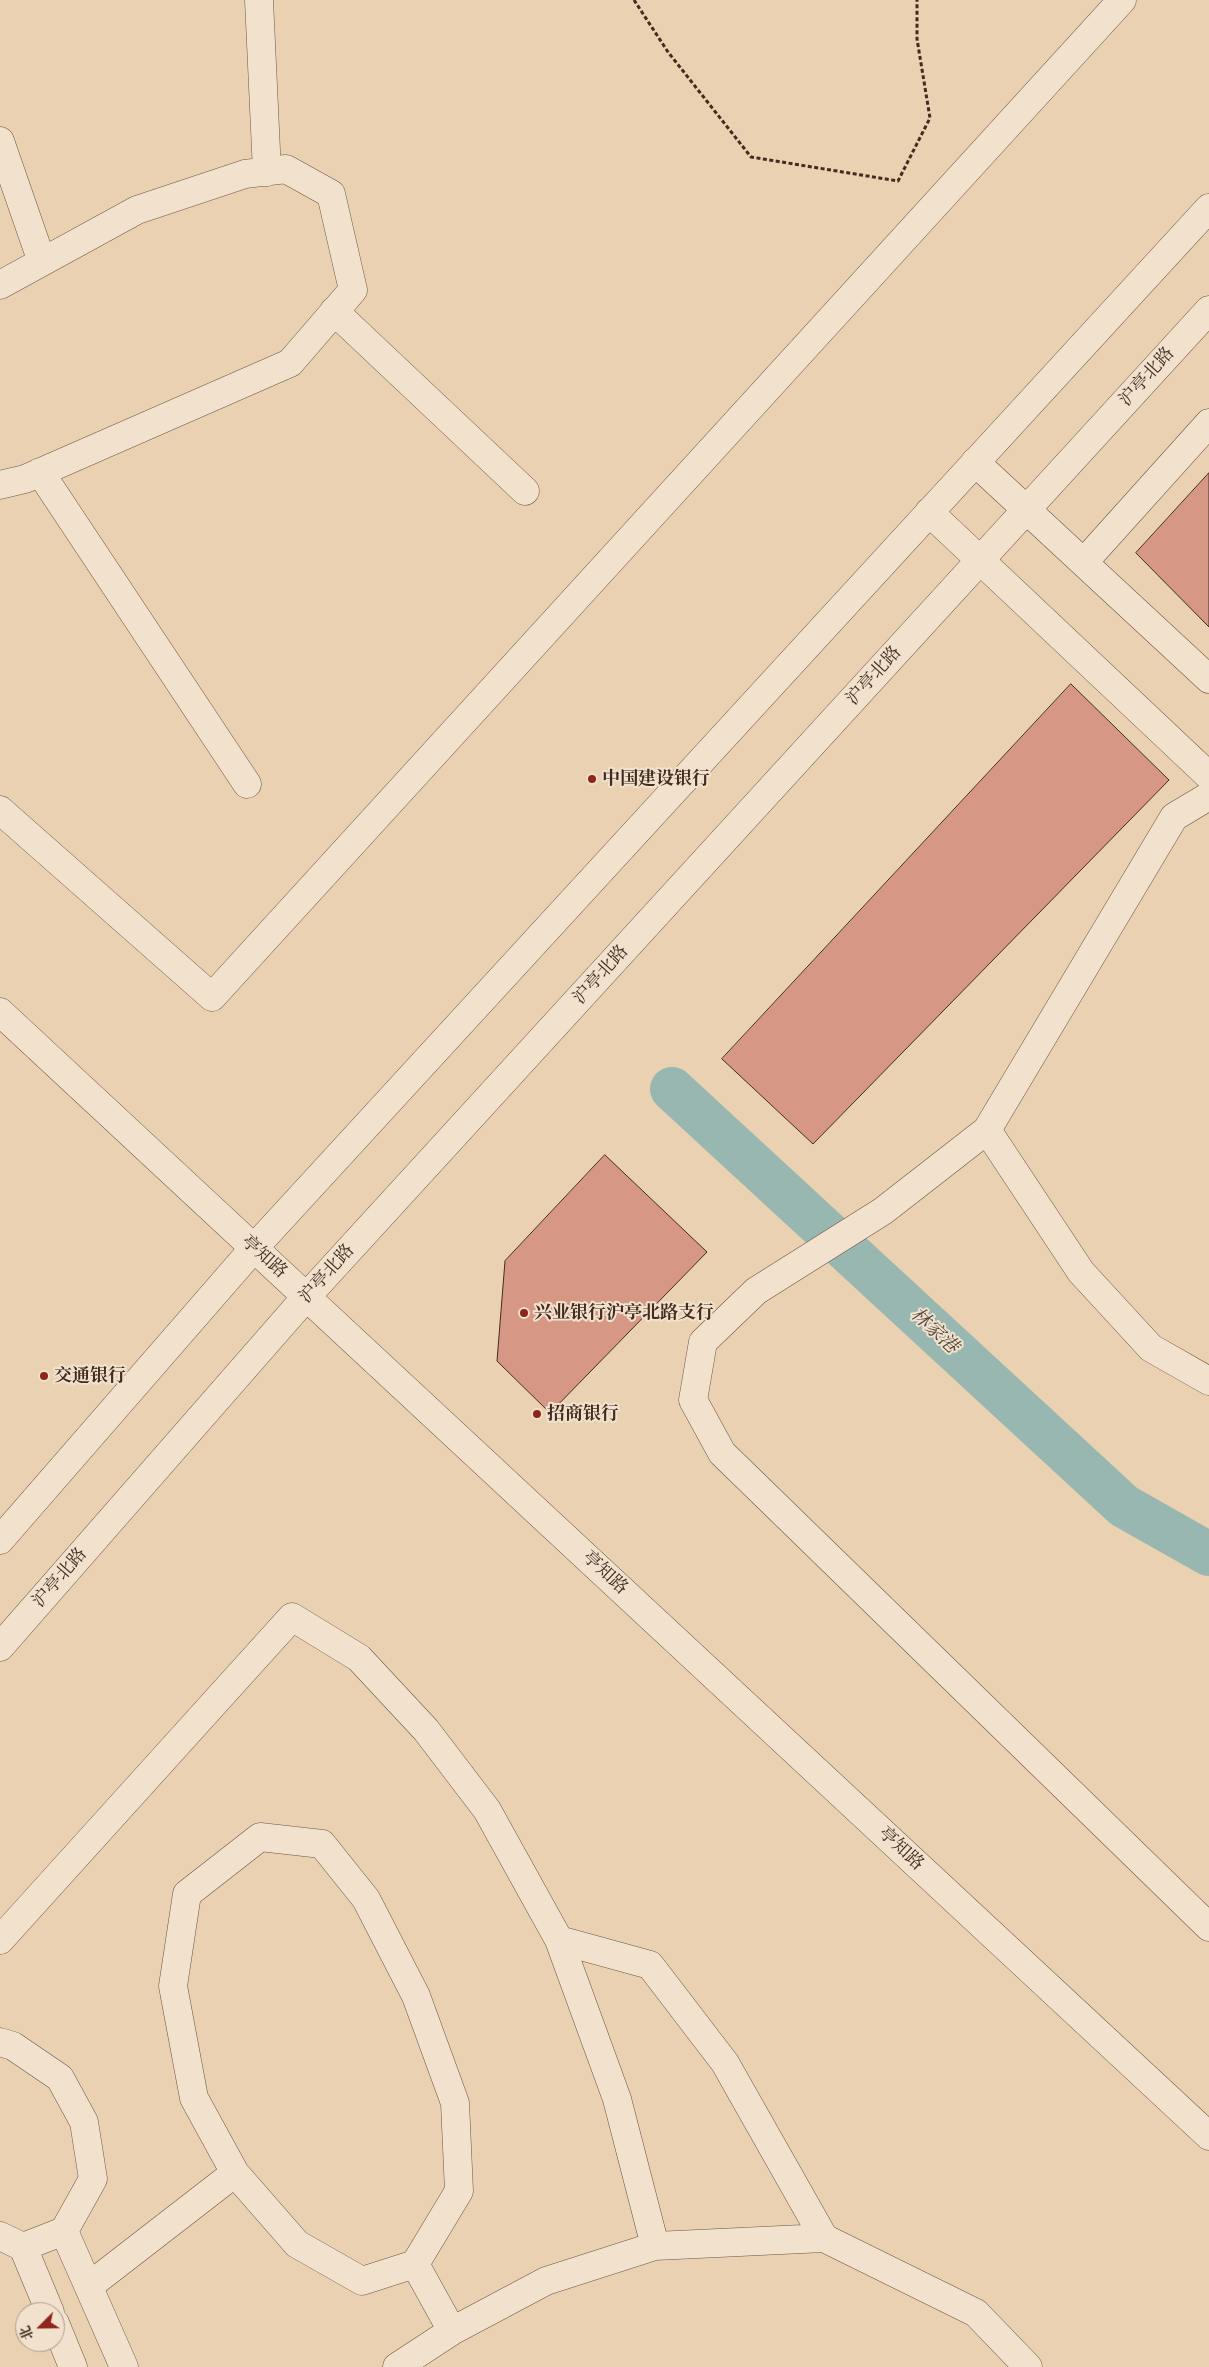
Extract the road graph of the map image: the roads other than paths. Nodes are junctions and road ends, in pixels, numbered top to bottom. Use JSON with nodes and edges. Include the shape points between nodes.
{"nodes":[{"id":1,"x":259,"y":0,"type":"edge"},
{"id":2,"x":1122,"y":0,"type":"edge"},
{"id":3,"x":0,"y":141,"type":"edge"},
{"id":4,"x":267,"y":172,"type":"junction"},
{"id":5,"x":1209,"y":208,"type":"edge"},
{"id":6,"x":42,"y":262,"type":"junction"},
{"id":7,"x":0,"y":285,"type":"edge"},
{"id":8,"x":1209,"y":310,"type":"edge"},
{"id":9,"x":334,"y":311,"type":"junction"},
{"id":10,"x":1209,"y":423,"type":"edge"},
{"id":11,"x":975,"y":462,"type":"junction"},
{"id":12,"x":40,"y":472,"type":"junction"},
{"id":13,"x":0,"y":485,"type":"edge"},
{"id":14,"x":525,"y":491,"type":"dead end"},
{"id":15,"x":1026,"y":510,"type":"junction"},
{"id":16,"x":929,"y":512,"type":"junction"},
{"id":17,"x":1093,"y":552,"type":"dead end"},
{"id":18,"x":980,"y":560,"type":"junction"},
{"id":19,"x":1209,"y":680,"type":"edge"},
{"id":20,"x":1209,"y":776,"type":"edge"},
{"id":21,"x":247,"y":784,"type":"dead end"},
{"id":22,"x":1209,"y":796,"type":"edge"},
{"id":23,"x":0,"y":810,"type":"edge"},
{"id":24,"x":0,"y":1012,"type":"edge"},
{"id":25,"x":987,"y":1130,"type":"junction"},
{"id":26,"x":254,"y":1248,"type":"junction"},
{"id":27,"x":307,"y":1296,"type":"junction"},
{"id":28,"x":1209,"y":1381,"type":"edge"},
{"id":29,"x":0,"y":1540,"type":"edge"},
{"id":30,"x":0,"y":1647,"type":"edge"},
{"id":31,"x":1209,"y":1927,"type":"edge"},
{"id":32,"x":0,"y":1940,"type":"edge"},
{"id":33,"x":559,"y":1940,"type":"junction"},
{"id":34,"x":0,"y":2042,"type":"edge"},
{"id":35,"x":1209,"y":2136,"type":"edge"},
{"id":36,"x":235,"y":2173,"type":"junction"},
{"id":37,"x":64,"y":2231,"type":"junction"},
{"id":38,"x":824,"y":2238,"type":"junction"},
{"id":39,"x":12,"y":2242,"type":"edge"},
{"id":40,"x":655,"y":2246,"type":"junction"},
{"id":41,"x":415,"y":2264,"type":"junction"},
{"id":42,"x":88,"y":2286,"type":"junction"},
{"id":43,"x":45,"y":2302,"type":"edge"},
{"id":44,"x":452,"y":2331,"type":"junction"},
{"id":45,"x":65,"y":2347,"type":"edge"},
{"id":46,"x":73,"y":2367,"type":"edge"},
{"id":47,"x":124,"y":2367,"type":"edge"},
{"id":48,"x":397,"y":2367,"type":"edge"},
{"id":49,"x":1028,"y":2367,"type":"edge"}],
"edges":[{"from":1,"to":4,"type":"street"},
{"from":2,"to":23,"type":"street","via":[[212,997]]},
{"from":3,"to":6,"type":"street"},
{"from":4,"to":6,"type":"street","via":[[246,174],[137,210]]},
{"from":4,"to":9,"type":"street","via":[[286,169],[331,194],[352,290]]},
{"from":5,"to":11,"type":"street"},
{"from":6,"to":7,"type":"street"},
{"from":8,"to":15,"type":"street","name":"沪亭北路"},
{"from":9,"to":12,"type":"street","via":[[290,363]]},
{"from":9,"to":14,"type":"street"},
{"from":10,"to":17,"type":"street"},
{"from":11,"to":15,"type":"street"},
{"from":11,"to":16,"type":"street"},
{"from":12,"to":13,"type":"street"},
{"from":12,"to":21,"type":"street"},
{"from":15,"to":18,"type":"street","name":"沪亭北路"},
{"from":15,"to":19,"type":"street"},
{"from":16,"to":18,"type":"street"},
{"from":16,"to":26,"type":"street"},
{"from":18,"to":20,"type":"street"},
{"from":18,"to":27,"type":"street","name":"沪亭北路"},
{"from":22,"to":25,"type":"street","via":[[1174,817]]},
{"from":24,"to":26,"type":"street","name":"亭知路"},
{"from":25,"to":28,"type":"street","via":[[1081,1272],[1151,1348]]},
{"from":25,"to":31,"type":"street","via":[[882,1211],[756,1291],[703,1342],[693,1400],[722,1453]]},
{"from":26,"to":27,"type":"street","name":"亭知路"},
{"from":26,"to":29,"type":"street"},
{"from":27,"to":30,"type":"street","name":"沪亭北路"},
{"from":27,"to":35,"type":"street","name":"亭知路"},
{"from":32,"to":33,"type":"street","via":[[292,1617],[360,1658],[426,1730],[487,1810]]},
{"from":33,"to":38,"type":"street","via":[[650,1965],[725,2063]]},
{"from":33,"to":40,"type":"street","via":[[617,2099]]},
{"from":34,"to":37,"type":"street","via":[[14,2046],[60,2078],[84,2122],[93,2179]]},
{"from":36,"to":41,"type":"street","via":[[297,2244],[362,2281]]},
{"from":36,"to":41,"type":"street","via":[[194,2098],[173,1986],[187,1894],[260,1837],[322,1844],[366,1899],[380,1925],[416,1996],[455,2103],[459,2191]]},
{"from":36,"to":42,"type":"street"},
{"from":37,"to":39,"type":"street"},
{"from":37,"to":42,"type":"street"},
{"from":38,"to":40,"type":"street"},
{"from":38,"to":49,"type":"street","via":[[976,2312]]},
{"from":39,"to":43,"type":"street"},
{"from":40,"to":44,"type":"street","via":[[546,2281]]},
{"from":41,"to":44,"type":"street"},
{"from":42,"to":47,"type":"street"},
{"from":44,"to":48,"type":"street"},
{"from":45,"to":46,"type":"street"}]}
